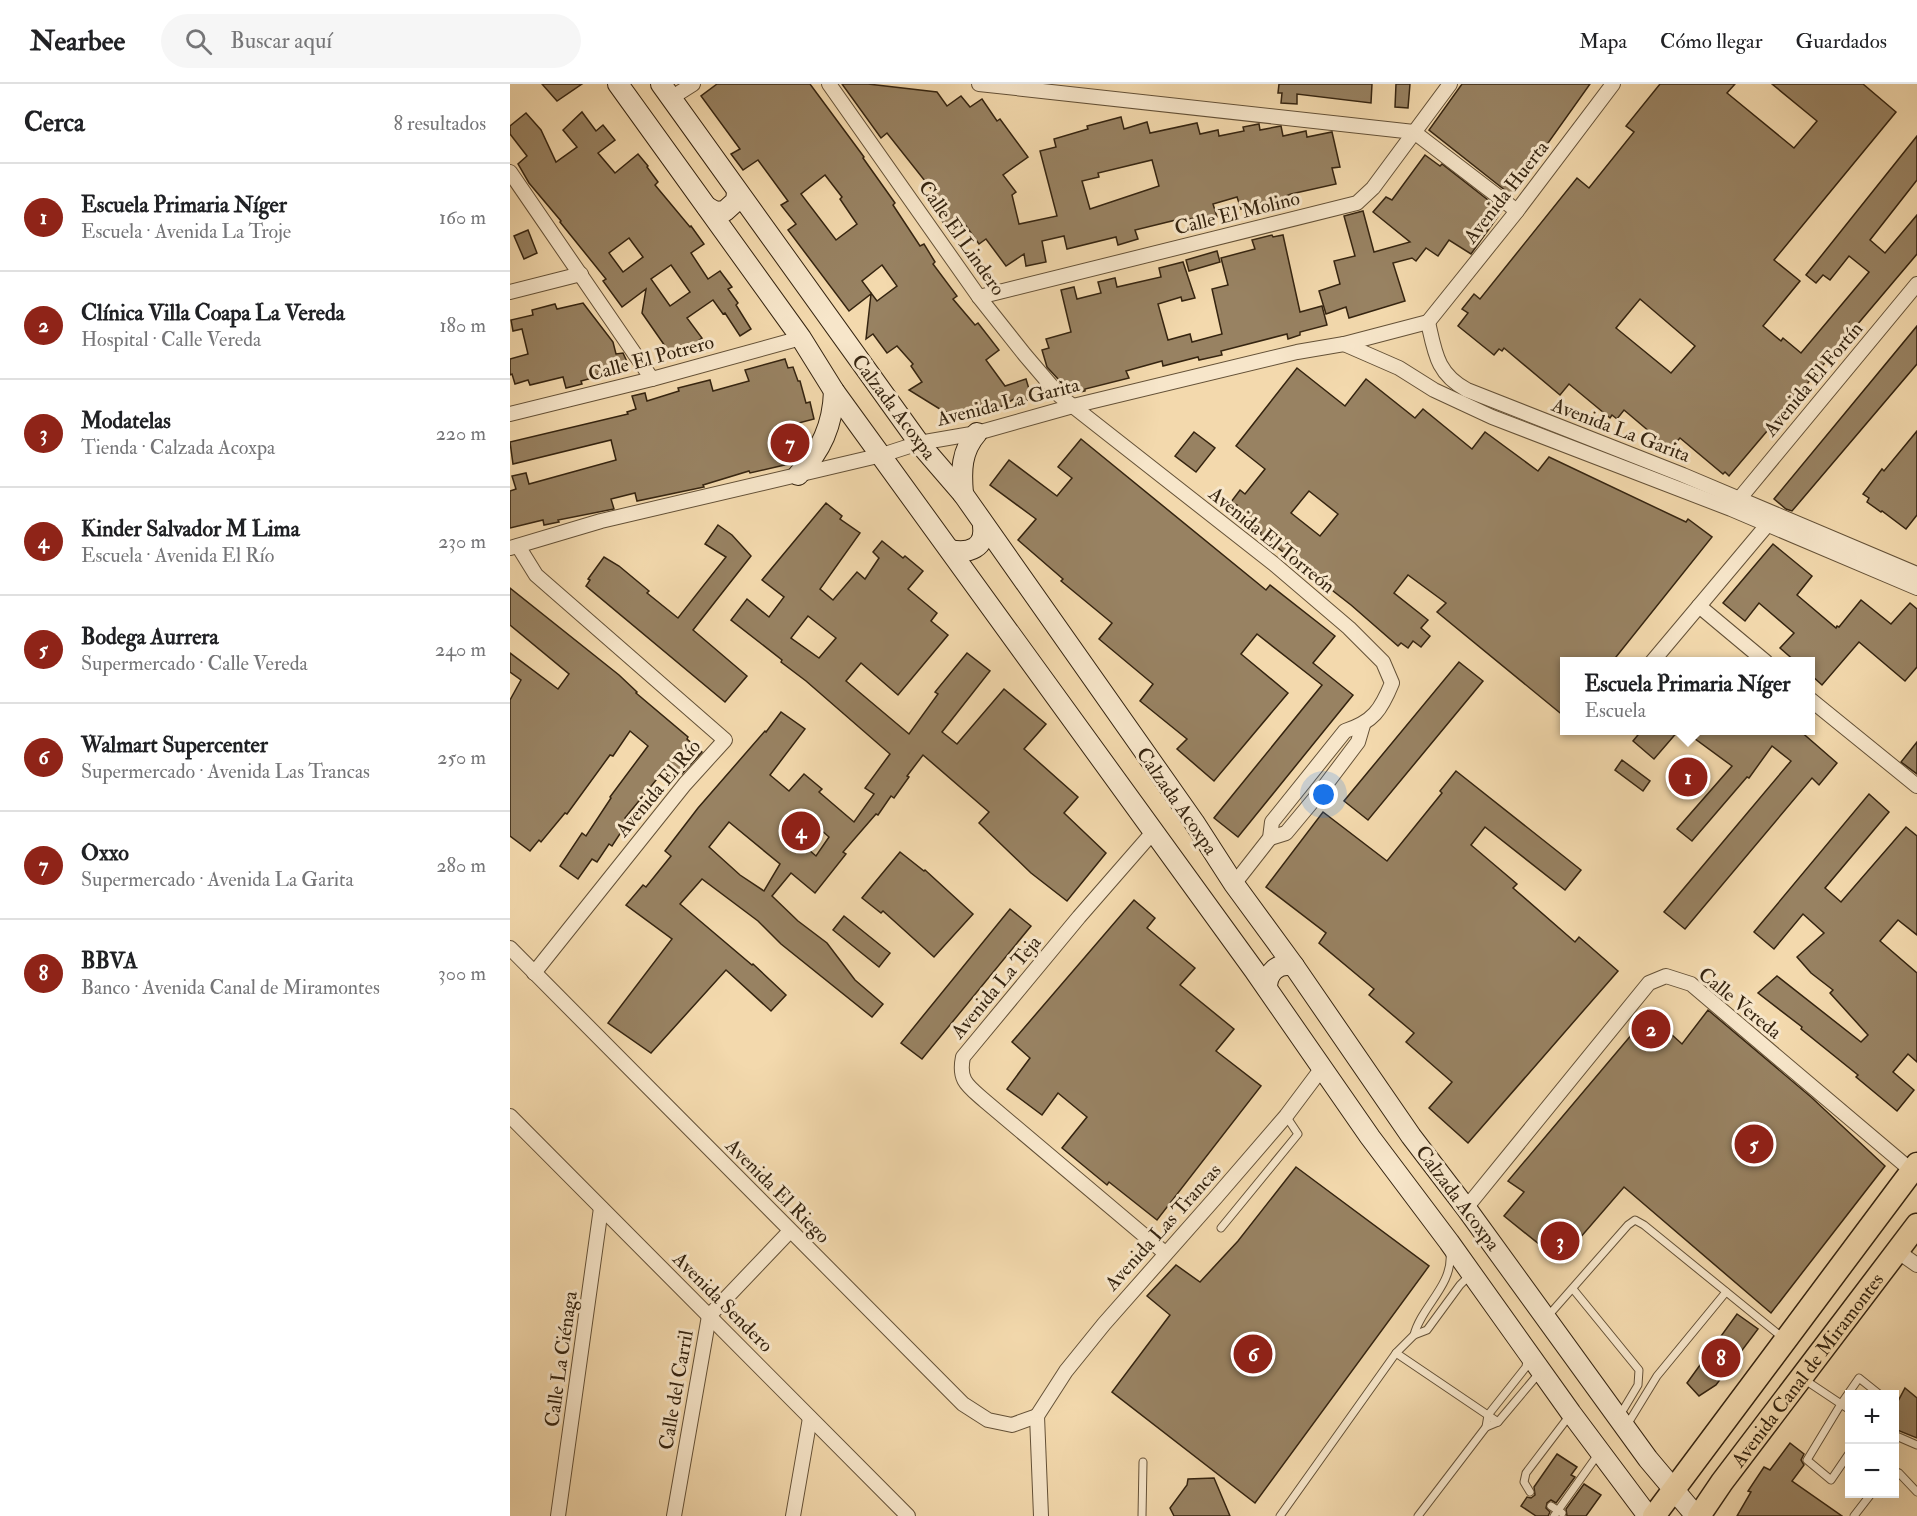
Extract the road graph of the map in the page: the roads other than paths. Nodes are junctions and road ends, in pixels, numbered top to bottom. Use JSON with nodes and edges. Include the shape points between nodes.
{"nodes":[{"id":1,"x":618,"y":84,"type":"edge"},
{"id":2,"x":693,"y":84,"type":"edge"},
{"id":3,"x":829,"y":84,"type":"edge"},
{"id":4,"x":979,"y":84,"type":"edge"},
{"id":5,"x":1450,"y":84,"type":"edge"},
{"id":6,"x":1612,"y":84,"type":"edge"},
{"id":7,"x":1049,"y":88,"type":"edge"},
{"id":8,"x":666,"y":91,"type":"edge"},
{"id":9,"x":1414,"y":132,"type":"junction"},
{"id":10,"x":510,"y":172,"type":"edge"},
{"id":11,"x":737,"y":192,"type":"junction"},
{"id":12,"x":707,"y":207,"type":"junction"},
{"id":13,"x":1517,"y":211,"type":"junction"},
{"id":14,"x":752,"y":213,"type":"junction"},
{"id":15,"x":724,"y":232,"type":"junction"},
{"id":16,"x":581,"y":274,"type":"junction"},
{"id":17,"x":1917,"y":284,"type":"edge"},
{"id":18,"x":510,"y":292,"type":"edge"},
{"id":19,"x":979,"y":297,"type":"junction"},
{"id":20,"x":1428,"y":322,"type":"junction"},
{"id":21,"x":801,"y":338,"type":"junction"},
{"id":22,"x":1344,"y":344,"type":"junction"},
{"id":23,"x":652,"y":379,"type":"junction"},
{"id":24,"x":834,"y":391,"type":"junction"},
{"id":25,"x":1073,"y":406,"type":"junction"},
{"id":26,"x":510,"y":414,"type":"edge"},
{"id":27,"x":977,"y":432,"type":"junction"},
{"id":28,"x":919,"y":443,"type":"junction"},
{"id":29,"x":882,"y":455,"type":"junction"},
{"id":30,"x":798,"y":475,"type":"junction"},
{"id":31,"x":963,"y":494,"type":"junction"},
{"id":32,"x":1735,"y":504,"type":"junction"},
{"id":33,"x":1772,"y":519,"type":"junction"},
{"id":34,"x":983,"y":526,"type":"junction"},
{"id":35,"x":997,"y":545,"type":"junction"},
{"id":36,"x":514,"y":547,"type":"edge"},
{"id":37,"x":951,"y":550,"type":"junction"},
{"id":38,"x":965,"y":570,"type":"junction"},
{"id":39,"x":1917,"y":574,"type":"edge"},
{"id":40,"x":1917,"y":588,"type":"edge"},
{"id":41,"x":1699,"y":606,"type":"junction"},
{"id":42,"x":1656,"y":657,"type":"edge"},
{"id":43,"x":1760,"y":657,"type":"edge"},
{"id":44,"x":1815,"y":703,"type":"edge"},
{"id":45,"x":1917,"y":786,"type":"edge"},
{"id":46,"x":1154,"y":831,"type":"junction"},
{"id":47,"x":1234,"y":884,"type":"junction"},
{"id":48,"x":510,"y":948,"type":"edge"},
{"id":49,"x":1289,"y":959,"type":"junction"},
{"id":50,"x":1254,"y":970,"type":"junction"},
{"id":51,"x":534,"y":973,"type":"junction"},
{"id":52,"x":1267,"y":988,"type":"junction"},
{"id":53,"x":1322,"y":1068,"type":"junction"},
{"id":54,"x":1396,"y":1115,"type":"junction"},
{"id":55,"x":510,"y":1116,"type":"edge"},
{"id":56,"x":1286,"y":1116,"type":"junction"},
{"id":57,"x":1411,"y":1136,"type":"junction"},
{"id":58,"x":1370,"y":1137,"type":"junction"},
{"id":59,"x":1384,"y":1155,"type":"junction"},
{"id":60,"x":1914,"y":1168,"type":"edge"},
{"id":61,"x":601,"y":1208,"type":"junction"},
{"id":62,"x":1466,"y":1208,"type":"junction"},
{"id":63,"x":1917,"y":1225,"type":"edge"},
{"id":64,"x":1221,"y":1228,"type":"dead end"},
{"id":65,"x":790,"y":1230,"type":"junction"},
{"id":66,"x":1449,"y":1242,"type":"junction"},
{"id":67,"x":1897,"y":1251,"type":"junction"},
{"id":68,"x":1165,"y":1253,"type":"junction"},
{"id":69,"x":1917,"y":1265,"type":"edge"},
{"id":70,"x":1472,"y":1274,"type":"junction"},
{"id":71,"x":1573,"y":1288,"type":"junction"},
{"id":72,"x":1726,"y":1292,"type":"junction"},
{"id":73,"x":709,"y":1316,"type":"junction"},
{"id":74,"x":1546,"y":1318,"type":"junction"},
{"id":75,"x":1414,"y":1335,"type":"junction"},
{"id":76,"x":1785,"y":1340,"type":"junction"},
{"id":77,"x":1396,"y":1353,"type":"junction"},
{"id":78,"x":1528,"y":1354,"type":"junction"},
{"id":79,"x":1800,"y":1378,"type":"junction"},
{"id":80,"x":1547,"y":1379,"type":"junction"},
{"id":81,"x":1850,"y":1390,"type":"edge"},
{"id":82,"x":1873,"y":1390,"type":"edge"},
{"id":83,"x":1845,"y":1397,"type":"edge"},
{"id":84,"x":1840,"y":1404,"type":"junction"},
{"id":85,"x":1845,"y":1407,"type":"edge"},
{"id":86,"x":1571,"y":1413,"type":"junction"},
{"id":87,"x":1488,"y":1415,"type":"junction"},
{"id":88,"x":1037,"y":1416,"type":"junction"},
{"id":89,"x":810,"y":1418,"type":"junction"},
{"id":90,"x":1498,"y":1422,"type":"junction"},
{"id":91,"x":1622,"y":1422,"type":"junction"},
{"id":92,"x":1486,"y":1427,"type":"junction"},
{"id":93,"x":1899,"y":1437,"type":"edge"},
{"id":94,"x":1917,"y":1445,"type":"edge"},
{"id":95,"x":1600,"y":1450,"type":"junction"},
{"id":96,"x":1845,"y":1459,"type":"edge"},
{"id":97,"x":1143,"y":1462,"type":"dead end"},
{"id":98,"x":1899,"y":1473,"type":"edge"},
{"id":99,"x":1673,"y":1490,"type":"junction"},
{"id":100,"x":1530,"y":1492,"type":"dead end"},
{"id":101,"x":1917,"y":1492,"type":"edge"},
{"id":102,"x":1868,"y":1498,"type":"edge"},
{"id":103,"x":1556,"y":1511,"type":"edge"},
{"id":104,"x":558,"y":1516,"type":"edge"},
{"id":105,"x":674,"y":1516,"type":"edge"},
{"id":106,"x":793,"y":1516,"type":"edge"},
{"id":107,"x":908,"y":1516,"type":"edge"},
{"id":108,"x":1041,"y":1516,"type":"edge"},
{"id":109,"x":1142,"y":1516,"type":"edge"},
{"id":110,"x":1280,"y":1516,"type":"edge"},
{"id":111,"x":1418,"y":1516,"type":"edge"},
{"id":112,"x":1648,"y":1516,"type":"edge"},
{"id":113,"x":1654,"y":1516,"type":"edge"},
{"id":114,"x":1698,"y":1516,"type":"edge"},
{"id":115,"x":1854,"y":1516,"type":"edge"}],
"edges":[{"from":1,"to":12,"type":"main road","name":"Calzada Acoxpa"},
{"from":2,"to":8,"type":"street"},
{"from":3,"to":19,"type":"street","name":"Calle El Lindero"},
{"from":4,"to":7,"type":"street"},
{"from":5,"to":9,"type":"street","name":"Calle El Molino"},
{"from":6,"to":13,"type":"street","name":"Avenida Huerta"},
{"from":7,"to":9,"type":"street"},
{"from":8,"to":11,"type":"main road","name":"Calzada Acoxpa"},
{"from":9,"to":13,"type":"street"},
{"from":9,"to":19,"type":"street","name":"Calle El Molino","via":[[1373,188],[1357,203]]},
{"from":10,"to":16,"type":"street"},
{"from":11,"to":12,"type":"main road","via":[[736,201],[726,212]]},
{"from":11,"to":14,"type":"main road","name":"Calzada Acoxpa"},
{"from":12,"to":15,"type":"main road","name":"Calzada Acoxpa"},
{"from":13,"to":20,"type":"street","name":"Avenida Huerta"},
{"from":14,"to":15,"type":"main road","via":[[733,214]]},
{"from":14,"to":28,"type":"main road","name":"Calzada Acoxpa"},
{"from":15,"to":21,"type":"main road","name":"Calzada Acoxpa"},
{"from":16,"to":18,"type":"street"},
{"from":16,"to":23,"type":"street"},
{"from":17,"to":32,"type":"street","name":"Avenida El Fortín"},
{"from":19,"to":25,"type":"street","name":"Calle El Lindero","via":[[1024,355]]},
{"from":20,"to":22,"type":"street","name":"Avenida La Garita"},
{"from":20,"to":32,"type":"street","name":"Avenida La Garita","via":[[1439,364],[1458,385],[1683,475]]},
{"from":21,"to":23,"type":"street","name":"Calle El Potrero"},
{"from":21,"to":24,"type":"main road","name":"Calzada Acoxpa"},
{"from":22,"to":25,"type":"street","name":"Avenida La Garita"},
{"from":22,"to":32,"type":"street","name":"Avenida La Garita","via":[[1492,417]]},
{"from":23,"to":26,"type":"street","name":"Calle El Potrero"},
{"from":24,"to":29,"type":"main road","name":"Calzada Acoxpa"},
{"from":24,"to":30,"type":"main road","via":[[825,438]]},
{"from":25,"to":27,"type":"street","name":"Avenida La Garita"},
{"from":25,"to":47,"type":"street","name":"Avenida El Torreón","via":[[1349,628],[1383,662],[1392,683],[1383,704],[1363,725],[1345,731],[1272,822],[1270,838]]},
{"from":27,"to":28,"type":"street","name":"Avenida La Garita"},
{"from":27,"to":31,"type":"main road","via":[[963,456]]},
{"from":28,"to":29,"type":"street","name":"Avenida La Garita"},
{"from":28,"to":31,"type":"main road","name":"Calzada Acoxpa"},
{"from":29,"to":30,"type":"street","name":"Avenida La Garita"},
{"from":29,"to":37,"type":"main road","name":"Calzada Acoxpa"},
{"from":30,"to":36,"type":"street","name":"Avenida La Garita","via":[[601,520]]},
{"from":31,"to":34,"type":"main road","name":"Calzada Acoxpa"},
{"from":32,"to":33,"type":"street","name":"Avenida La Garita"},
{"from":33,"to":39,"type":"street","name":"Avenida La Garita"},
{"from":33,"to":40,"type":"street","name":"Avenida La Garita"},
{"from":33,"to":41,"type":"street"},
{"from":34,"to":35,"type":"main road","name":"Calzada Acoxpa"},
{"from":34,"to":37,"type":"main road","via":[[981,541],[975,549]]},
{"from":35,"to":38,"type":"main road","via":[[975,550]]},
{"from":35,"to":47,"type":"main road","name":"Calzada Acoxpa"},
{"from":36,"to":51,"type":"street","name":"Avenida El Río","via":[[536,574],[725,740],[685,784]]},
{"from":37,"to":38,"type":"main road","name":"Calzada Acoxpa"},
{"from":38,"to":46,"type":"main road","name":"Calzada Acoxpa"},
{"from":41,"to":42,"type":"street"},
{"from":41,"to":43,"type":"street"},
{"from":44,"to":45,"type":"street"},
{"from":46,"to":50,"type":"main road","name":"Calzada Acoxpa"},
{"from":46,"to":68,"type":"street","name":"Avenida La Teja","via":[[963,1057],[960,1070],[967,1085]]},
{"from":47,"to":49,"type":"main road","name":"Calzada Acoxpa"},
{"from":48,"to":51,"type":"street","name":"Avenida El Riego"},
{"from":49,"to":50,"type":"main road","via":[[1264,971]]},
{"from":49,"to":52,"type":"main road","via":[[1274,969]]},
{"from":49,"to":54,"type":"main road","name":"Calzada Acoxpa"},
{"from":50,"to":52,"type":"main road","name":"Calzada Acoxpa"},
{"from":51,"to":65,"type":"street","name":"Avenida El Riego"},
{"from":52,"to":53,"type":"main road","name":"Calzada Acoxpa"},
{"from":53,"to":56,"type":"street","name":"Avenida Las Trancas"},
{"from":53,"to":58,"type":"main road","name":"Calzada Acoxpa"},
{"from":54,"to":57,"type":"main road","name":"Calzada Acoxpa"},
{"from":54,"to":58,"type":"main road","via":[[1387,1132]]},
{"from":55,"to":61,"type":"street","name":"Avenida Sendero"},
{"from":56,"to":64,"type":"lane","via":[[1298,1134]]},
{"from":56,"to":68,"type":"street","name":"Avenida Las Trancas"},
{"from":57,"to":59,"type":"main road","via":[[1403,1132],[1390,1136],[1384,1144]]},
{"from":57,"to":62,"type":"main road","name":"Calzada Acoxpa"},
{"from":58,"to":59,"type":"main road","name":"Calzada Acoxpa"},
{"from":59,"to":66,"type":"main road","name":"Calzada Acoxpa"},
{"from":60,"to":62,"type":"street","name":"Calle Vereda","via":[[1691,984],[1666,976],[1648,982]]},
{"from":60,"to":76,"type":"main road","name":"Avenida Canal de Miramontes"},
{"from":61,"to":73,"type":"street","name":"Avenida Sendero"},
{"from":61,"to":104,"type":"street","name":"Calle La Ciénaga"},
{"from":62,"to":74,"type":"main road","name":"Calzada Acoxpa"},
{"from":63,"to":67,"type":"main road","name":"Avenida Canal de Miramontes"},
{"from":65,"to":73,"type":"street","name":"Calle del Carril"},
{"from":65,"to":88,"type":"street","name":"Avenida El Riego","via":[[963,1404],[988,1420],[1012,1425]]},
{"from":66,"to":70,"type":"main road","name":"Calzada Acoxpa"},
{"from":66,"to":75,"type":"lane","via":[[1447,1274]]},
{"from":67,"to":69,"type":"street"},
{"from":67,"to":79,"type":"main road","name":"Avenida Canal de Miramontes"},
{"from":68,"to":88,"type":"street","name":"Avenida Las Trancas","via":[[1079,1355]]},
{"from":70,"to":75,"type":"lane","via":[[1427,1329]]},
{"from":70,"to":78,"type":"main road","name":"Calzada Acoxpa"},
{"from":71,"to":72,"type":"lane","via":[[1635,1220]]},
{"from":71,"to":74,"type":"lane"},
{"from":71,"to":91,"type":"lane","via":[[1639,1370],[1638,1384]]},
{"from":72,"to":76,"type":"lane"},
{"from":72,"to":91,"type":"lane"},
{"from":73,"to":89,"type":"street","name":"Avenida Sendero"},
{"from":73,"to":105,"type":"street","name":"Calle del Carril"},
{"from":74,"to":91,"type":"main road","name":"Calzada Acoxpa"},
{"from":75,"to":77,"type":"lane"},
{"from":76,"to":99,"type":"main road","name":"Avenida Canal de Miramontes"},
{"from":77,"to":87,"type":"lane"},
{"from":77,"to":110,"type":"lane"},
{"from":78,"to":80,"type":"main road","name":"Calzada Acoxpa"},
{"from":78,"to":87,"type":"lane","via":[[1526,1367]]},
{"from":79,"to":84,"type":"lane"},
{"from":79,"to":114,"type":"main road","name":"Avenida Canal de Miramontes"},
{"from":80,"to":86,"type":"main road","name":"Calzada Acoxpa"},
{"from":80,"to":90,"type":"lane","via":[[1536,1378]]},
{"from":81,"to":82,"type":"lane","via":[[1859,1378]]},
{"from":83,"to":84,"type":"lane"},
{"from":84,"to":85,"type":"lane"},
{"from":84,"to":96,"type":"lane","via":[[1807,1460],[1831,1480]]},
{"from":86,"to":95,"type":"main road","name":"Calzada Acoxpa"},
{"from":86,"to":100,"type":"lane","via":[[1527,1473],[1524,1482]]},
{"from":87,"to":90,"type":"lane"},
{"from":87,"to":92,"type":"lane"},
{"from":88,"to":108,"type":"street"},
{"from":89,"to":106,"type":"street"},
{"from":89,"to":107,"type":"street","name":"Avenida Sendero"},
{"from":90,"to":92,"type":"lane"},
{"from":91,"to":99,"type":"main road","name":"Calzada Acoxpa"},
{"from":92,"to":111,"type":"lane"},
{"from":93,"to":94,"type":"lane"},
{"from":95,"to":103,"type":"lane"},
{"from":95,"to":112,"type":"main road","name":"Calzada Acoxpa"},
{"from":97,"to":109,"type":"lane"},
{"from":98,"to":101,"type":"lane"},
{"from":99,"to":113,"type":"main road","name":"Avenida Canal de Miramontes"},
{"from":99,"to":114,"type":"main road","name":"Calzada Acoxpa"},
{"from":102,"to":115,"type":"lane"}]}
